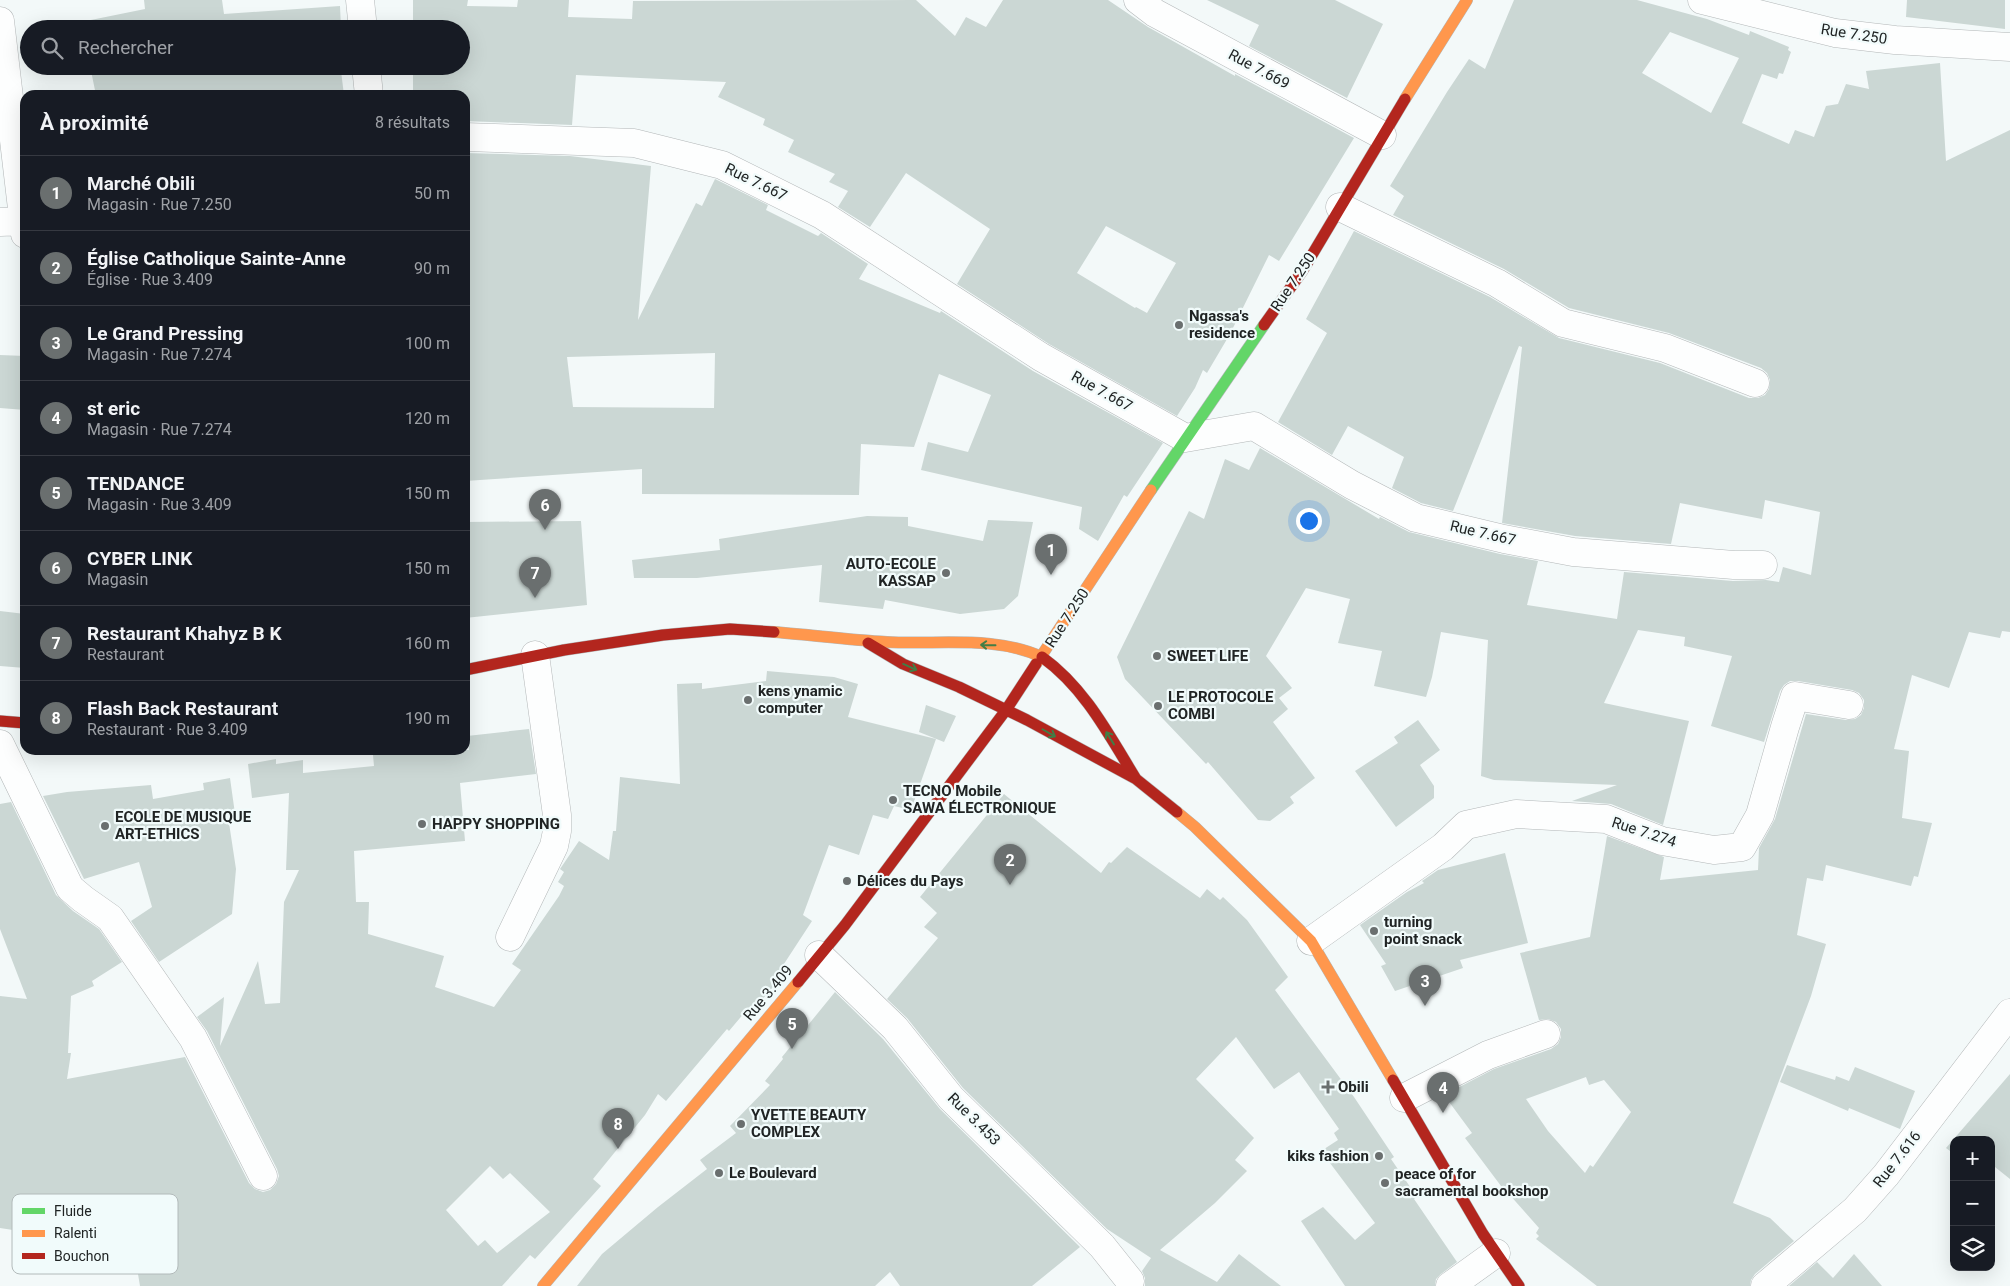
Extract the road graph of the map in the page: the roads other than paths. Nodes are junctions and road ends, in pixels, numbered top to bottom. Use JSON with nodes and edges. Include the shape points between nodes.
{"nodes":[{"id":1,"x":360,"y":0,"type":"edge"},
{"id":2,"x":1138,"y":0,"type":"edge"},
{"id":3,"x":1467,"y":0,"type":"edge"},
{"id":4,"x":1702,"y":0,"type":"edge"},
{"id":5,"x":362,"y":20,"type":"edge"},
{"id":6,"x":0,"y":21,"type":"edge"},
{"id":7,"x":2010,"y":48,"type":"edge"},
{"id":8,"x":367,"y":75,"type":"edge"},
{"id":9,"x":368,"y":90,"type":"edge"},
{"id":10,"x":1382,"y":135,"type":"junction"},
{"id":11,"x":470,"y":136,"type":"edge"},
{"id":12,"x":1340,"y":206,"type":"junction"},
{"id":13,"x":18,"y":225,"type":"edge"},
{"id":14,"x":1755,"y":382,"type":"dead end"},
{"id":15,"x":1185,"y":438,"type":"junction"},
{"id":16,"x":1763,"y":565,"type":"dead end"},
{"id":17,"x":868,"y":643,"type":"junction"},
{"id":18,"x":535,"y":656,"type":"junction"},
{"id":19,"x":1042,"y":656,"type":"junction"},
{"id":20,"x":470,"y":669,"type":"edge"},
{"id":21,"x":1848,"y":705,"type":"dead end"},
{"id":22,"x":1006,"y":710,"type":"junction"},
{"id":23,"x":0,"y":722,"type":"edge"},
{"id":24,"x":20,"y":723,"type":"edge"},
{"id":25,"x":0,"y":744,"type":"edge"},
{"id":26,"x":1136,"y":779,"type":"junction"},
{"id":27,"x":510,"y":937,"type":"dead end"},
{"id":28,"x":1311,"y":941,"type":"junction"},
{"id":29,"x":819,"y":955,"type":"junction"},
{"id":30,"x":2010,"y":1013,"type":"edge"},
{"id":31,"x":1546,"y":1034,"type":"dead end"},
{"id":32,"x":1404,"y":1098,"type":"junction"},
{"id":33,"x":263,"y":1176,"type":"dead end"},
{"id":34,"x":1496,"y":1253,"type":"junction"},
{"id":35,"x":1130,"y":1281,"type":"dead end"},
{"id":36,"x":543,"y":1286,"type":"edge"},
{"id":37,"x":1450,"y":1286,"type":"edge"},
{"id":38,"x":1519,"y":1286,"type":"edge"},
{"id":39,"x":1765,"y":1286,"type":"edge"}],
"edges":[{"from":1,"to":5,"type":"street"},
{"from":2,"to":10,"type":"street","name":"Rue 7.669","via":[[1155,13]]},
{"from":3,"to":10,"type":"main road","name":"Rue 7.250"},
{"from":4,"to":7,"type":"street","name":"Rue 7.250","via":[[1835,33]]},
{"from":6,"to":13,"type":"street"},
{"from":8,"to":9,"type":"street"},
{"from":10,"to":12,"type":"main road","name":"Rue 7.250"},
{"from":11,"to":15,"type":"street","name":"Rue 7.667","via":[[634,143],[722,165],[822,215],[1041,357]]},
{"from":12,"to":14,"type":"street","via":[[1497,284],[1563,323],[1665,348]]},
{"from":12,"to":15,"type":"main road","name":"Rue 7.250","via":[[1303,270]]},
{"from":15,"to":16,"type":"street","name":"Rue 7.667","via":[[1254,426],[1352,485],[1416,518],[1504,539],[1573,552]]},
{"from":15,"to":19,"type":"main road","name":"Rue 7.250"},
{"from":17,"to":18,"type":"main road","via":[[732,629],[622,640]]},
{"from":19,"to":17,"type":"main road","one_way":true,"via":[[1007,646]]},
{"from":17,"to":22,"type":"main road","one_way":true,"via":[[903,664]]},
{"from":18,"to":20,"type":"main road"},
{"from":18,"to":27,"type":"street","via":[[557,831],[554,846]]},
{"from":19,"to":22,"type":"main road","name":"Rue 7.250"},
{"from":26,"to":19,"type":"main road","one_way":true,"via":[[1078,688]]},
{"from":21,"to":28,"type":"street","name":"Rue 7.274","via":[[1796,696],[1760,815],[1742,847],[1714,850],[1662,841],[1606,819],[1516,814],[1474,823],[1466,825],[1443,847]]},
{"from":22,"to":26,"type":"main road","one_way":true},
{"from":22,"to":29,"type":"main road","name":"Rue 3.409"},
{"from":23,"to":24,"type":"main road"},
{"from":25,"to":33,"type":"street","via":[[70,888],[110,918],[193,1038]]},
{"from":26,"to":28,"type":"main road","via":[[1194,827]]},
{"from":28,"to":32,"type":"main road"},
{"from":29,"to":35,"type":"street","name":"Rue 3.453","via":[[895,1028],[951,1098],[1102,1246]]},
{"from":29,"to":36,"type":"main road","name":"Rue 3.409"},
{"from":30,"to":39,"type":"street","name":"Rue 7.616","via":[[1861,1203]]},
{"from":31,"to":32,"type":"street","via":[[1488,1055]]},
{"from":32,"to":34,"type":"main road"},
{"from":34,"to":37,"type":"street"},
{"from":34,"to":38,"type":"main road"}]}
